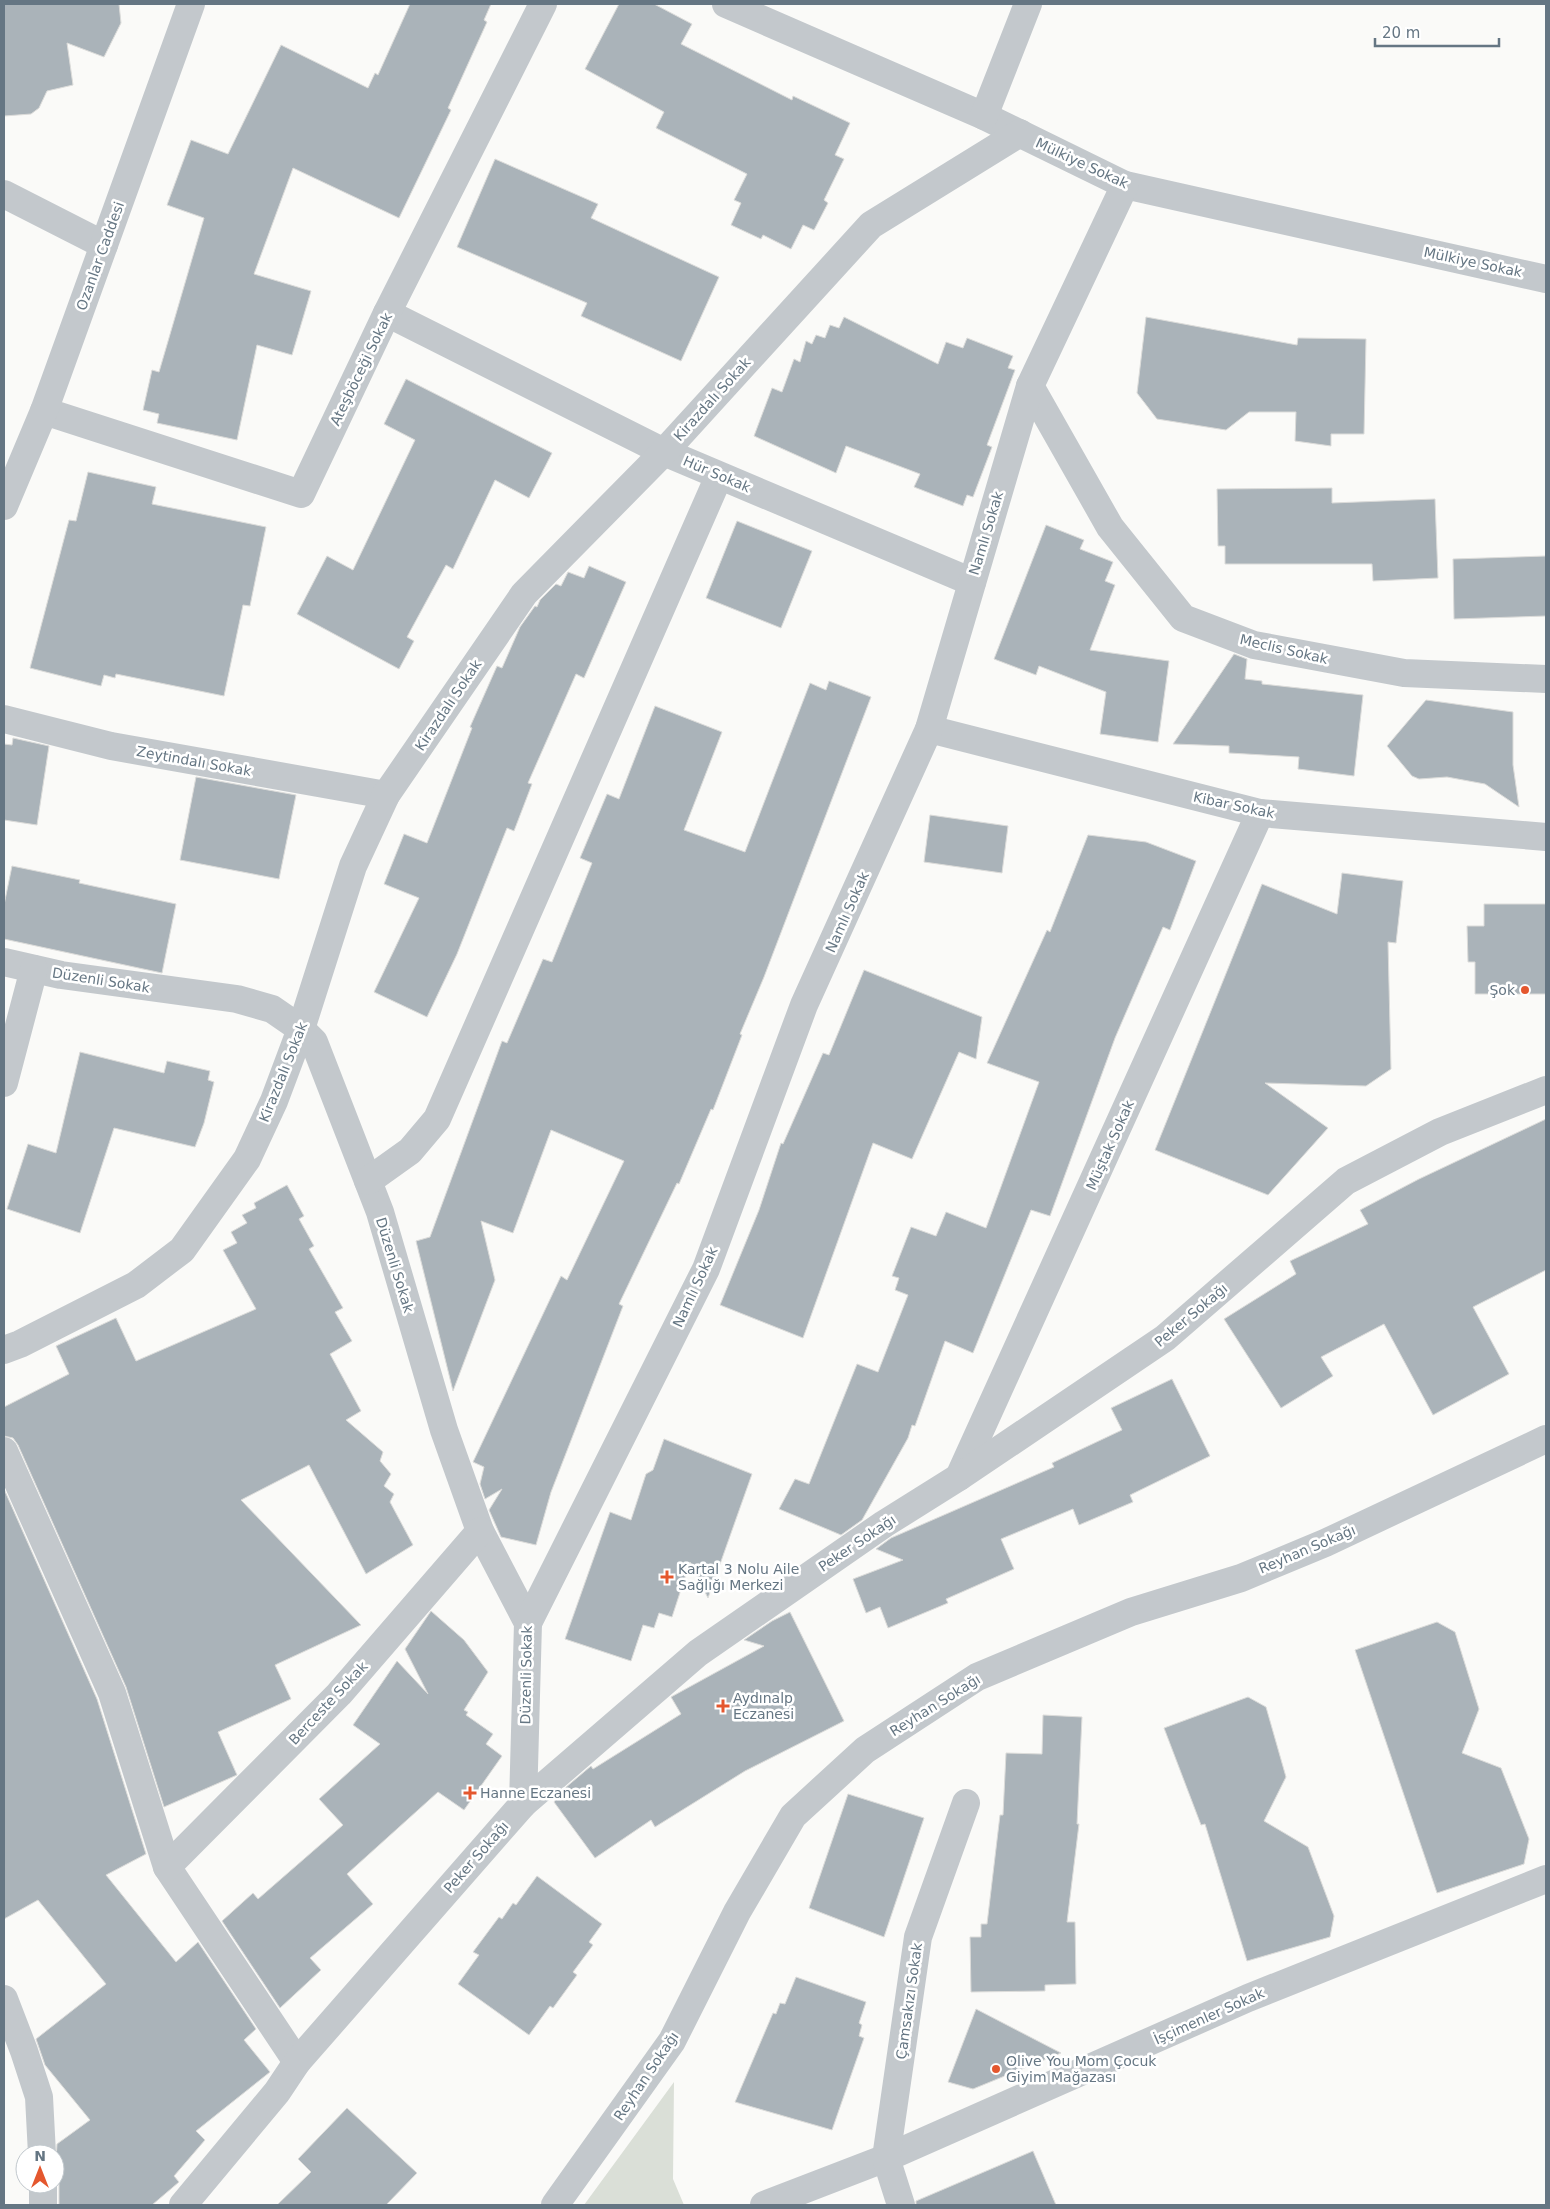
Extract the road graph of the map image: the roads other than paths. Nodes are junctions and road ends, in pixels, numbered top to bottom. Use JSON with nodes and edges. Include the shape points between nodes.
{"nodes":[{"id":1,"x":191,"y":4,"type":"edge"},
{"id":2,"x":542,"y":4,"type":"edge"},
{"id":3,"x":726,"y":4,"type":"edge"},
{"id":4,"x":1028,"y":4,"type":"edge"},
{"id":5,"x":984,"y":116,"type":"junction"},
{"id":6,"x":1020,"y":133,"type":"junction"},
{"id":7,"x":1125,"y":185,"type":"junction"},
{"id":8,"x":4,"y":194,"type":"edge"},
{"id":9,"x":104,"y":245,"type":"junction"},
{"id":10,"x":1546,"y":278,"type":"edge"},
{"id":11,"x":387,"y":313,"type":"junction"},
{"id":12,"x":1030,"y":386,"type":"junction"},
{"id":13,"x":44,"y":411,"type":"junction"},
{"id":14,"x":664,"y":452,"type":"junction"},
{"id":15,"x":719,"y":476,"type":"junction"},
{"id":16,"x":4,"y":506,"type":"edge"},
{"id":17,"x":972,"y":582,"type":"junction"},
{"id":18,"x":1546,"y":679,"type":"edge"},
{"id":19,"x":4,"y":719,"type":"edge"},
{"id":20,"x":929,"y":729,"type":"junction"},
{"id":21,"x":386,"y":796,"type":"junction"},
{"id":22,"x":1260,"y":813,"type":"junction"},
{"id":23,"x":1546,"y":837,"type":"edge"},
{"id":24,"x":4,"y":962,"type":"edge"},
{"id":25,"x":34,"y":969,"type":"junction"},
{"id":26,"x":301,"y":1029,"type":"junction"},
{"id":27,"x":4,"y":1083,"type":"edge"},
{"id":28,"x":1546,"y":1090,"type":"edge"},
{"id":29,"x":368,"y":1181,"type":"junction"},
{"id":30,"x":4,"y":1350,"type":"edge"},
{"id":31,"x":1546,"y":1439,"type":"edge"},
{"id":32,"x":4,"y":1450,"type":"edge"},
{"id":33,"x":959,"y":1477,"type":"junction"},
{"id":34,"x":480,"y":1531,"type":"junction"},
{"id":35,"x":528,"y":1623,"type":"junction"},
{"id":36,"x":966,"y":1802,"type":"dead end"},
{"id":37,"x":523,"y":1804,"type":"junction"},
{"id":38,"x":167,"y":1867,"type":"junction"},
{"id":39,"x":1546,"y":1879,"type":"edge"},
{"id":40,"x":4,"y":1999,"type":"edge"},
{"id":41,"x":297,"y":2062,"type":"junction"},
{"id":42,"x":41,"y":2144,"type":"edge"},
{"id":43,"x":886,"y":2158,"type":"junction"},
{"id":44,"x":183,"y":2205,"type":"edge"},
{"id":45,"x":555,"y":2205,"type":"edge"},
{"id":46,"x":764,"y":2205,"type":"edge"},
{"id":47,"x":901,"y":2205,"type":"edge"}],
"edges":[{"from":1,"to":9,"type":"street","name":"Ozanlar Caddesi"},
{"from":2,"to":11,"type":"street","name":"Ateşböceği Sokak"},
{"from":3,"to":5,"type":"street","name":"Mülkiye Sokak"},
{"from":4,"to":5,"type":"street"},
{"from":5,"to":6,"type":"street","name":"Mülkiye Sokak"},
{"from":6,"to":7,"type":"street","name":"Mülkiye Sokak"},
{"from":6,"to":14,"type":"street","name":"Kirazdalı Sokak","via":[[871,225]]},
{"from":7,"to":10,"type":"street","name":"Mülkiye Sokak"},
{"from":7,"to":12,"type":"street","name":"Namlı Sokak"},
{"from":8,"to":9,"type":"street"},
{"from":9,"to":13,"type":"street","name":"Ozanlar Caddesi"},
{"from":11,"to":13,"type":"street","name":"Ateşböceği Sokak","via":[[301,494]]},
{"from":11,"to":14,"type":"street","name":"Hür Sokak"},
{"from":12,"to":17,"type":"street","name":"Namlı Sokak"},
{"from":12,"to":18,"type":"street","name":"Meclis Sokak","via":[[1110,526],[1183,618],[1254,645],[1404,673]]},
{"from":13,"to":16,"type":"street","name":"Ozanlar Caddesi"},
{"from":14,"to":15,"type":"street","name":"Hür Sokak"},
{"from":14,"to":21,"type":"street","name":"Kirazdalı Sokak","via":[[524,594]]},
{"from":15,"to":17,"type":"street","name":"Hür Sokak"},
{"from":15,"to":29,"type":"street","via":[[437,1119],[410,1151]]},
{"from":17,"to":20,"type":"street","name":"Namlı Sokak"},
{"from":19,"to":21,"type":"street","name":"Zeytindalı Sokak","via":[[111,746]]},
{"from":20,"to":22,"type":"street","name":"Kibar Sokak"},
{"from":20,"to":35,"type":"street","name":"Namlı Sokak","via":[[804,1005],[706,1269]]},
{"from":21,"to":26,"type":"street","name":"Kirazdalı Sokak","via":[[354,866]]},
{"from":22,"to":23,"type":"street","name":"Kibar Sokak"},
{"from":22,"to":33,"type":"street","name":"Müştak Sokak"},
{"from":24,"to":25,"type":"street","name":"Düzenli Sokak"},
{"from":25,"to":26,"type":"street","name":"Düzenli Sokak","via":[[237,999],[272,1009]]},
{"from":25,"to":27,"type":"street"},
{"from":26,"to":29,"type":"street","name":"Düzenli Sokak","via":[[314,1042]]},
{"from":26,"to":30,"type":"street","name":"Kirazdalı Sokak","via":[[274,1101],[246,1159],[182,1250],[136,1285]]},
{"from":28,"to":33,"type":"street","name":"Peker Sokağı","via":[[1440,1132],[1346,1181],[1166,1338]]},
{"from":29,"to":34,"type":"street","name":"Düzenli Sokak","via":[[444,1430]]},
{"from":31,"to":45,"type":"street","name":"Reyhan Sokağı","via":[[1325,1543],[1241,1578],[1130,1612],[977,1677],[865,1750],[793,1816],[737,1912],[672,2041]]},
{"from":32,"to":38,"type":"street","via":[[112,1693]]},
{"from":33,"to":37,"type":"street","name":"Peker Sokağı","via":[[884,1524],[698,1653]]},
{"from":34,"to":35,"type":"street","name":"Düzenli Sokak"},
{"from":34,"to":38,"type":"street","name":"Berceste Sokak","via":[[339,1694]]},
{"from":35,"to":37,"type":"street","name":"Düzenli Sokak"},
{"from":36,"to":43,"type":"street","name":"Çamsakızı Sokak","via":[[918,1937]]},
{"from":37,"to":41,"type":"street","name":"Peker Sokağı"},
{"from":38,"to":41,"type":"street"},
{"from":39,"to":43,"type":"street","name":"İşçimenler Sokak","via":[[1248,1998]]},
{"from":40,"to":42,"type":"street","via":[[39,2097]]},
{"from":41,"to":44,"type":"street","name":"Peker Sokağı","via":[[277,2092]]},
{"from":43,"to":46,"type":"street","name":"İşçimenler Sokak"},
{"from":43,"to":47,"type":"street","name":"Çamsakızı Sokak"}]}
